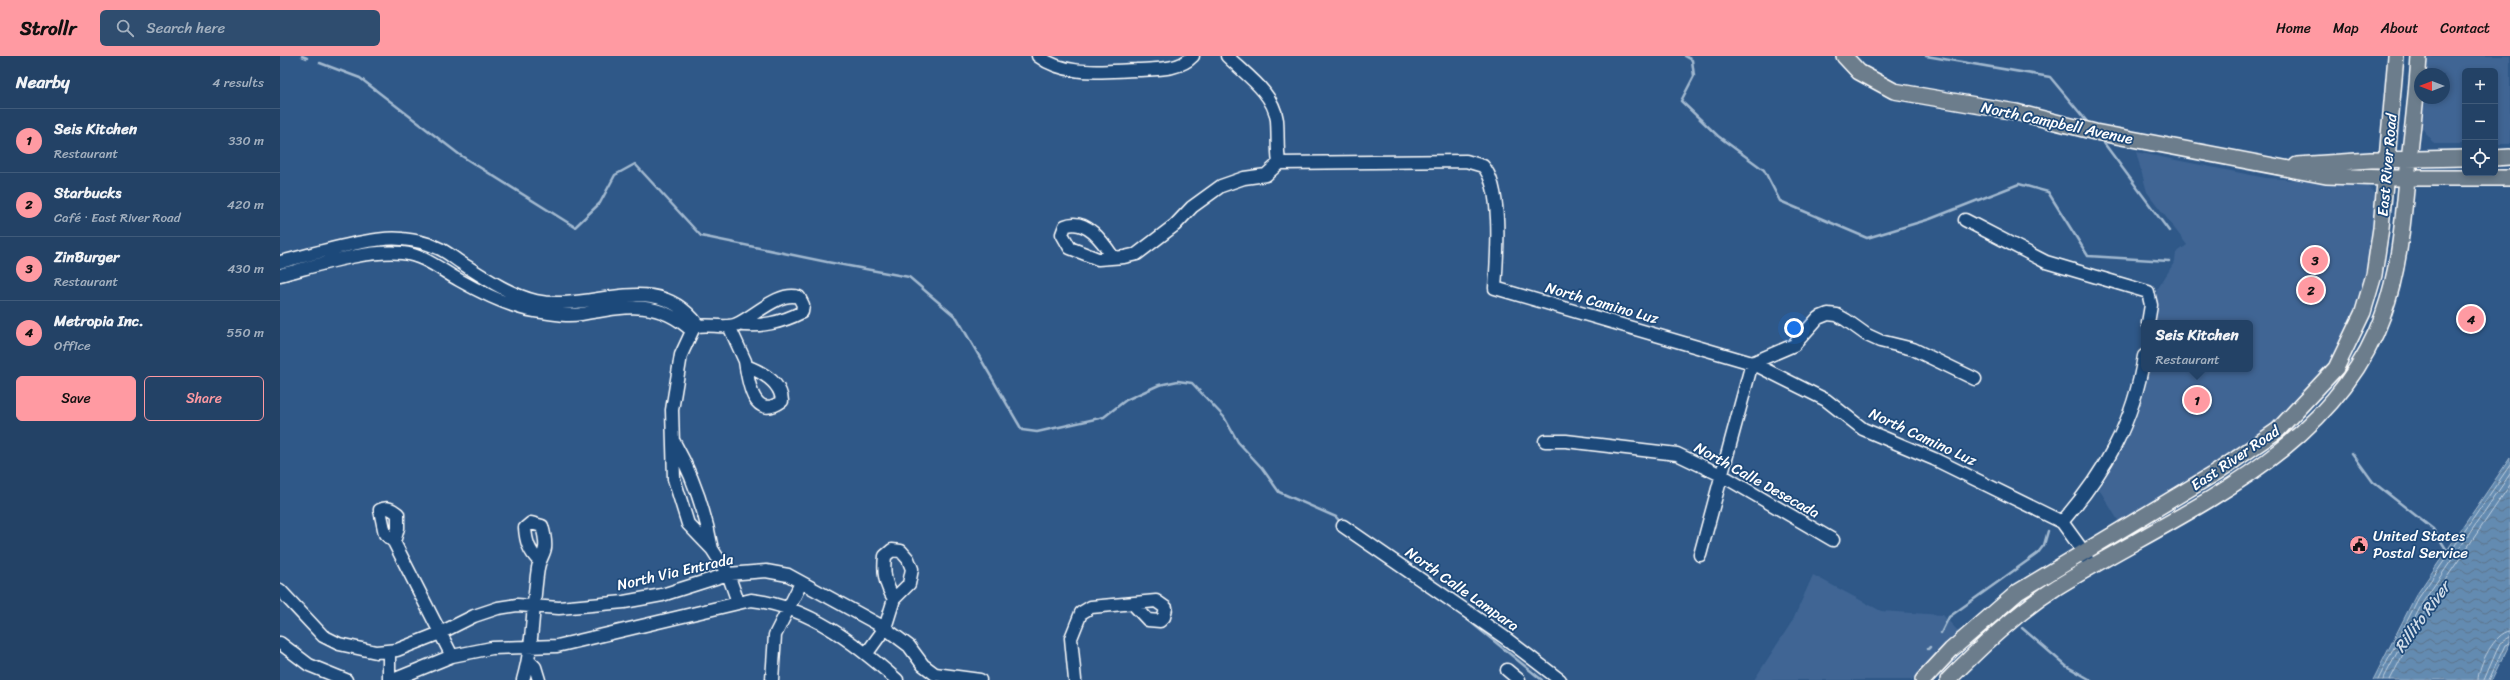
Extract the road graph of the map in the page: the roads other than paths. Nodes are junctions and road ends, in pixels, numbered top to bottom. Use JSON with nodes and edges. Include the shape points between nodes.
{"nodes":[{"id":1,"x":1038,"y":56,"type":"edge"},
{"id":2,"x":1193,"y":56,"type":"edge"},
{"id":3,"x":1227,"y":56,"type":"edge"},
{"id":4,"x":1844,"y":56,"type":"edge"},
{"id":5,"x":2396,"y":56,"type":"edge"},
{"id":6,"x":2420,"y":56,"type":"edge"},
{"id":7,"x":2510,"y":157,"type":"edge"},
{"id":8,"x":2462,"y":158,"type":"edge"},
{"id":9,"x":2498,"y":158,"type":"edge"},
{"id":10,"x":2409,"y":159,"type":"junction"},
{"id":11,"x":2388,"y":160,"type":"junction"},
{"id":12,"x":1279,"y":164,"type":"junction"},
{"id":13,"x":2282,"y":166,"type":"junction"},
{"id":14,"x":2386,"y":178,"type":"junction"},
{"id":15,"x":2407,"y":178,"type":"junction"},
{"id":16,"x":2510,"y":178,"type":"edge"},
{"id":17,"x":1965,"y":220,"type":"dead end"},
{"id":18,"x":1113,"y":257,"type":"dead end"},
{"id":19,"x":280,"y":262,"type":"edge"},
{"id":20,"x":280,"y":274,"type":"edge"},
{"id":21,"x":2148,"y":320,"type":"edge"},
{"id":22,"x":733,"y":325,"type":"junction"},
{"id":23,"x":695,"y":328,"type":"junction"},
{"id":24,"x":1752,"y":363,"type":"junction"},
{"id":25,"x":746,"y":366,"type":"dead end"},
{"id":26,"x":2141,"y":370,"type":"edge"},
{"id":27,"x":1975,"y":379,"type":"dead end"},
{"id":28,"x":673,"y":440,"type":"junction"},
{"id":29,"x":1545,"y":441,"type":"dead end"},
{"id":30,"x":1723,"y":476,"type":"junction"},
{"id":31,"x":2062,"y":522,"type":"junction"},
{"id":32,"x":1343,"y":526,"type":"dead end"},
{"id":33,"x":1832,"y":540,"type":"dead end"},
{"id":34,"x":394,"y":542,"type":"dead end"},
{"id":35,"x":712,"y":549,"type":"junction"},
{"id":36,"x":2083,"y":551,"type":"junction"},
{"id":37,"x":1700,"y":556,"type":"dead end"},
{"id":38,"x":539,"y":561,"type":"dead end"},
{"id":39,"x":2091,"y":567,"type":"junction"},
{"id":40,"x":728,"y":574,"type":"junction"},
{"id":41,"x":801,"y":583,"type":"junction"},
{"id":42,"x":280,"y":590,"type":"edge"},
{"id":43,"x":894,"y":598,"type":"dead end"},
{"id":44,"x":738,"y":602,"type":"junction"},
{"id":45,"x":1133,"y":604,"type":"dead end"},
{"id":46,"x":533,"y":607,"type":"junction"},
{"id":47,"x":788,"y":609,"type":"junction"},
{"id":48,"x":885,"y":628,"type":"junction"},
{"id":49,"x":440,"y":633,"type":"junction"},
{"id":50,"x":280,"y":643,"type":"edge"},
{"id":51,"x":532,"y":646,"type":"junction"},
{"id":52,"x":388,"y":651,"type":"junction"},
{"id":53,"x":867,"y":653,"type":"junction"},
{"id":54,"x":452,"y":656,"type":"junction"},
{"id":55,"x":529,"y":661,"type":"junction"},
{"id":56,"x":1507,"y":670,"type":"dead end"},
{"id":57,"x":346,"y":680,"type":"edge"},
{"id":58,"x":389,"y":680,"type":"edge"},
{"id":59,"x":393,"y":680,"type":"edge"},
{"id":60,"x":523,"y":680,"type":"edge"},
{"id":61,"x":539,"y":680,"type":"edge"},
{"id":62,"x":772,"y":680,"type":"edge"},
{"id":63,"x":898,"y":680,"type":"edge"},
{"id":64,"x":980,"y":680,"type":"edge"},
{"id":65,"x":1074,"y":680,"type":"edge"},
{"id":66,"x":1519,"y":680,"type":"edge"},
{"id":67,"x":1560,"y":680,"type":"edge"},
{"id":68,"x":1923,"y":680,"type":"edge"},
{"id":69,"x":1948,"y":680,"type":"edge"}],
"edges":[{"from":1,"to":2,"type":"street","via":[[1055,66],[1100,73],[1178,67]]},
{"from":3,"to":12,"type":"street","via":[[1265,92],[1272,105],[1277,120]]},
{"from":4,"to":13,"type":"main road","name":"North Campbell Avenue","via":[[1859,72],[1894,91],[2016,112],[2099,133]]},
{"from":5,"to":11,"type":"main road","name":"East River Road"},
{"from":6,"to":10,"type":"main road","name":"East River Road"},
{"from":7,"to":9,"type":"main road"},
{"from":8,"to":10,"type":"main road","name":"North Campbell Avenue"},
{"from":10,"to":11,"type":"main road","name":"North Campbell Avenue"},
{"from":10,"to":15,"type":"main road","name":"East River Road"},
{"from":11,"to":13,"type":"main road","name":"North Campbell Avenue"},
{"from":11,"to":14,"type":"main road","name":"East River Road"},
{"from":12,"to":18,"type":"street","via":[[1266,175],[1244,178],[1221,186],[1137,254]]},
{"from":12,"to":24,"type":"street","name":"North Camino Luz","via":[[1476,163],[1483,166],[1493,181],[1497,251],[1496,288]]},
{"from":13,"to":14,"type":"main road","name":"North Campbell Avenue","via":[[2326,176]]},
{"from":14,"to":15,"type":"main road","name":"North Campbell Avenue"},
{"from":14,"to":36,"type":"main road","name":"East River Road","via":[[2381,228],[2369,295],[2351,341],[2324,384],[2278,430],[2258,445],[2146,516]]},
{"from":15,"to":16,"type":"main road","name":"North Campbell Avenue"},
{"from":15,"to":39,"type":"main road","name":"East River Road","via":[[2398,259],[2385,310],[2370,346],[2354,374],[2337,396],[2302,432],[2268,461]]},
{"from":17,"to":21,"type":"street","via":[[2046,262],[2148,292],[2151,305]]},
{"from":19,"to":23,"type":"street","via":[[363,243],[401,239],[438,248],[508,290],[535,301],[564,302],[616,295],[644,295],[665,300],[684,309]]},
{"from":20,"to":23,"type":"street","via":[[366,255],[402,253],[432,263],[460,281],[503,302],[525,309],[579,315],[592,311],[643,307],[661,310]]},
{"from":22,"to":22,"type":"street","via":[[765,324],[793,316],[802,312],[802,302],[799,297],[793,295]]},
{"from":22,"to":23,"type":"street"},
{"from":22,"to":25,"type":"street"},
{"from":23,"to":28,"type":"street","via":[[681,355],[672,410]]},
{"from":24,"to":27,"type":"street","via":[[1794,345],[1818,318],[1828,314],[1846,320],[1867,336],[1913,349]]},
{"from":24,"to":30,"type":"street"},
{"from":24,"to":31,"type":"street","name":"North Camino Luz","via":[[1821,397],[1863,429],[1934,459]]},
{"from":26,"to":31,"type":"street","via":[[2134,402],[2122,433],[2090,490]]},
{"from":28,"to":35,"type":"street","via":[[691,472],[706,514]]},
{"from":28,"to":35,"type":"street","via":[[674,479],[688,524]]},
{"from":29,"to":30,"type":"street","name":"North Calle Desecada","via":[[1566,441],[1677,454]]},
{"from":30,"to":33,"type":"street","name":"North Calle Desecada"},
{"from":30,"to":37,"type":"street"},
{"from":31,"to":36,"type":"street","name":"North Camino Luz"},
{"from":32,"to":67,"type":"street","name":"North Calle Lampara","via":[[1504,636]]},
{"from":34,"to":49,"type":"street"},
{"from":35,"to":40,"type":"street"},
{"from":36,"to":39,"type":"street","name":"North Camino Luz"},
{"from":36,"to":68,"type":"main road","name":"East River Road","via":[[1999,607],[1946,654]]},
{"from":38,"to":46,"type":"street"},
{"from":39,"to":69,"type":"main road","name":"East River Road","via":[[2019,613]]},
{"from":40,"to":41,"type":"street","name":"North Via Entrada","via":[[766,571],[788,575]]},
{"from":40,"to":44,"type":"street"},
{"from":40,"to":46,"type":"street","name":"North Via Entrada","via":[[662,594],[624,602],[559,608]]},
{"from":41,"to":47,"type":"street"},
{"from":41,"to":48,"type":"street","name":"North Via Entrada"},
{"from":42,"to":52,"type":"street","name":"North Via Entrada","via":[[323,636],[357,649]]},
{"from":43,"to":48,"type":"street"},
{"from":44,"to":47,"type":"street","via":[[771,602]]},
{"from":44,"to":51,"type":"street","via":[[557,646]]},
{"from":45,"to":65,"type":"street","via":[[1091,607],[1081,613],[1071,638]]},
{"from":46,"to":49,"type":"street","name":"North Via Entrada","via":[[517,605],[498,608],[474,616]]},
{"from":46,"to":51,"type":"street"},
{"from":47,"to":53,"type":"street","via":[[816,619]]},
{"from":47,"to":62,"type":"street","via":[[775,635]]},
{"from":48,"to":53,"type":"street"},
{"from":48,"to":64,"type":"street","name":"North Via Entrada","via":[[909,646],[922,665],[935,674]]},
{"from":49,"to":52,"type":"street","name":"North Via Entrada"},
{"from":49,"to":54,"type":"street"},
{"from":50,"to":57,"type":"street","via":[[309,665]]},
{"from":51,"to":54,"type":"street","via":[[492,648]]},
{"from":51,"to":55,"type":"street"},
{"from":52,"to":58,"type":"street"},
{"from":53,"to":63,"type":"street"},
{"from":54,"to":59,"type":"street"},
{"from":55,"to":60,"type":"street"},
{"from":55,"to":61,"type":"street","via":[[535,667]]},
{"from":56,"to":66,"type":"street"}]}
